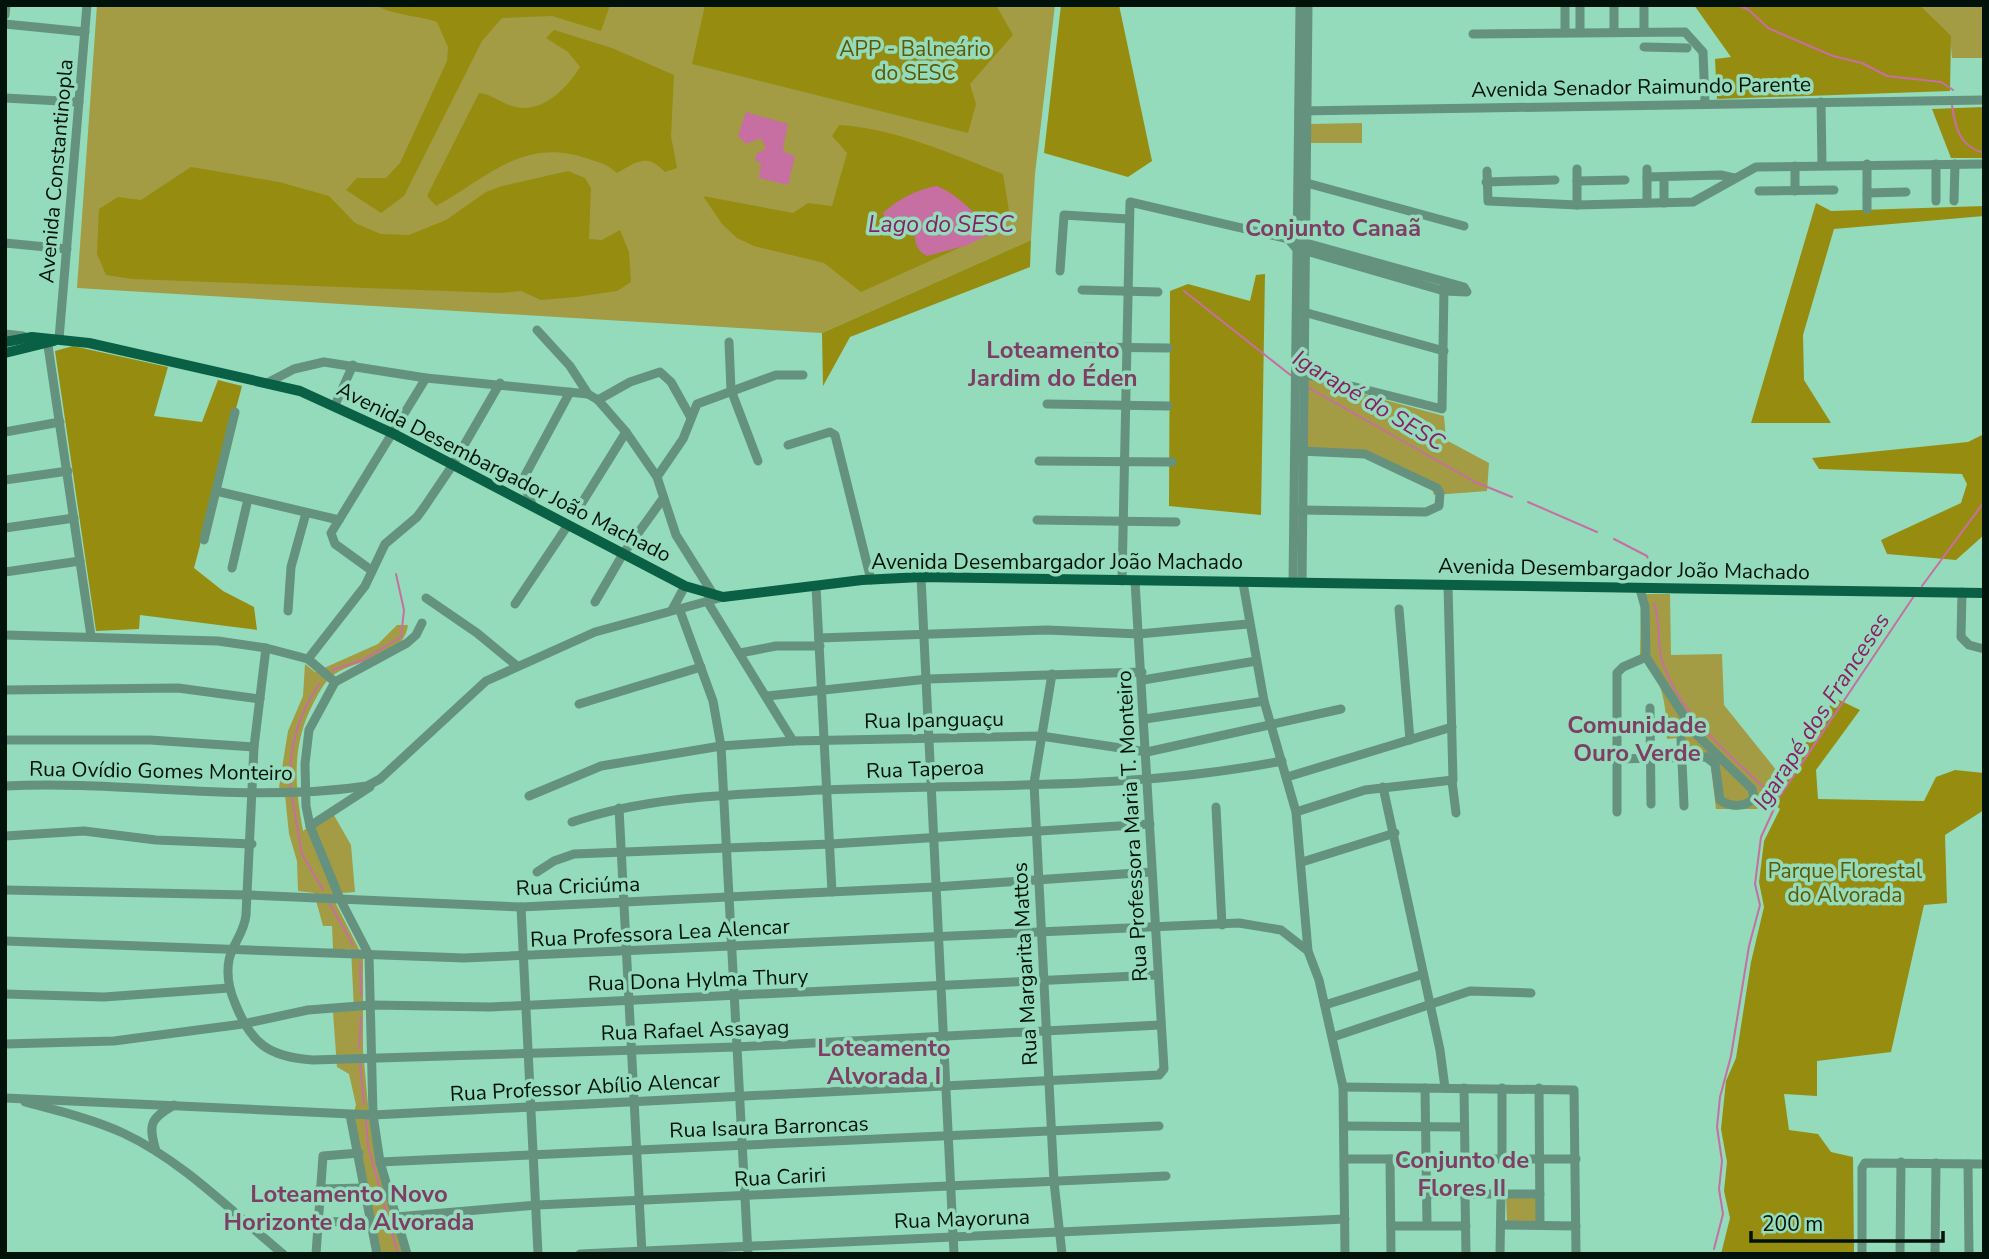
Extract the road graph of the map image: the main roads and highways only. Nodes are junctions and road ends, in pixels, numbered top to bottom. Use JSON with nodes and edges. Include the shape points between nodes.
{"nodes":[{"id":1,"x":47,"y":340,"type":"junction"},
{"id":2,"x":5,"y":342,"type":"edge"},
{"id":3,"x":5,"y":353,"type":"edge"},
{"id":4,"x":1984,"y":593,"type":"edge"}],
"edges":[{"from":1,"to":2,"type":"main road","name":"Avenida Desembargador João Machado","via":[[32,337]]},
{"from":1,"to":3,"type":"main road","name":"Avenida Desembargador João Machado"},
{"from":1,"to":4,"type":"main road","name":"Avenida Desembargador João Machado","via":[[269,382],[335,405],[685,586],[702,586],[715,597],[921,577],[1640,589],[1657,584]]}]}
